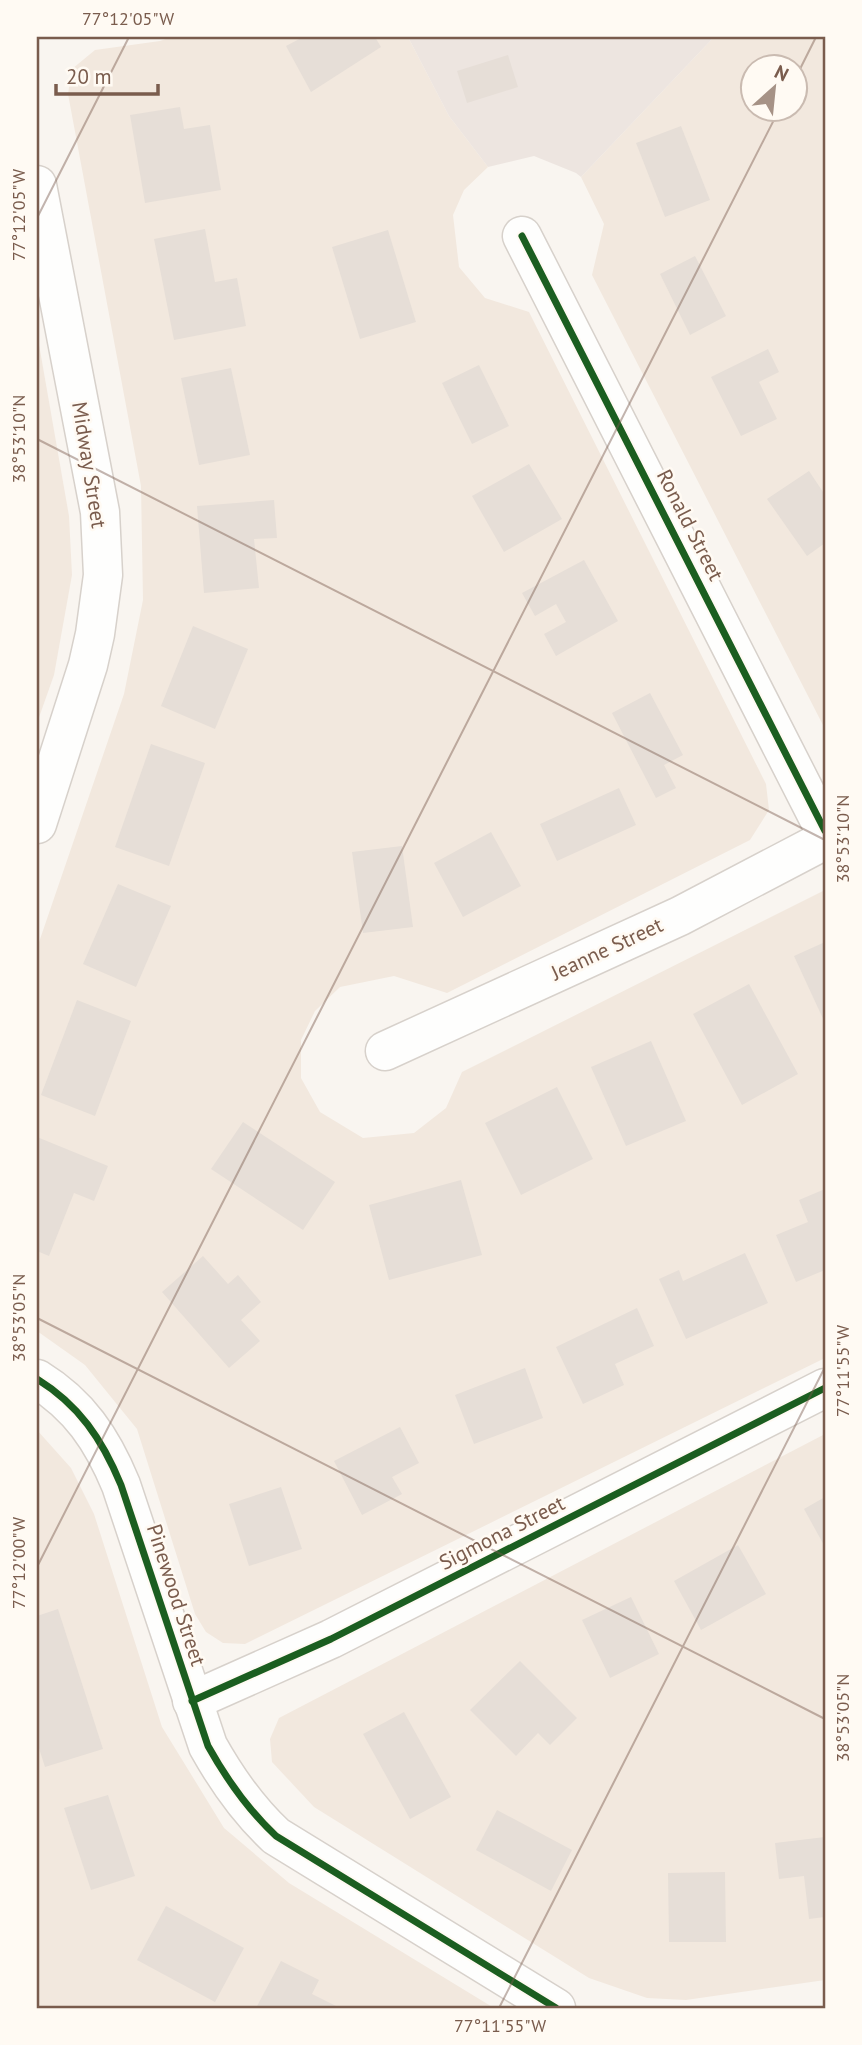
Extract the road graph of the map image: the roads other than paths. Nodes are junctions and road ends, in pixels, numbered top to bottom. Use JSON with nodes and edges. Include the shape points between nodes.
{"nodes":[{"id":1,"x":37,"y":185,"type":"edge"},
{"id":2,"x":522,"y":236,"type":"dead end"},
{"id":3,"x":37,"y":824,"type":"edge"},
{"id":4,"x":825,"y":831,"type":"edge"},
{"id":5,"x":825,"y":840,"type":"edge"},
{"id":6,"x":386,"y":1051,"type":"dead end"},
{"id":7,"x":37,"y":1379,"type":"edge"},
{"id":8,"x":825,"y":1388,"type":"edge"},
{"id":9,"x":192,"y":1701,"type":"junction"},
{"id":10,"x":556,"y":2008,"type":"edge"}],
"edges":[{"from":1,"to":3,"type":"street","name":"Midway Street","via":[[100,512],[103,575],[88,665]]},
{"from":2,"to":4,"type":"street","name":"Ronald Street"},
{"from":5,"to":6,"type":"street","name":"Jeanne Street","via":[[680,916]]},
{"from":7,"to":9,"type":"street","name":"Pinewood Street","via":[[84,1418],[110,1459]]},
{"from":8,"to":9,"type":"street","name":"Sigmona Street","via":[[343,1633]]},
{"from":9,"to":10,"type":"street","name":"Pinewood Street","via":[[226,1779],[276,1836]]}]}
